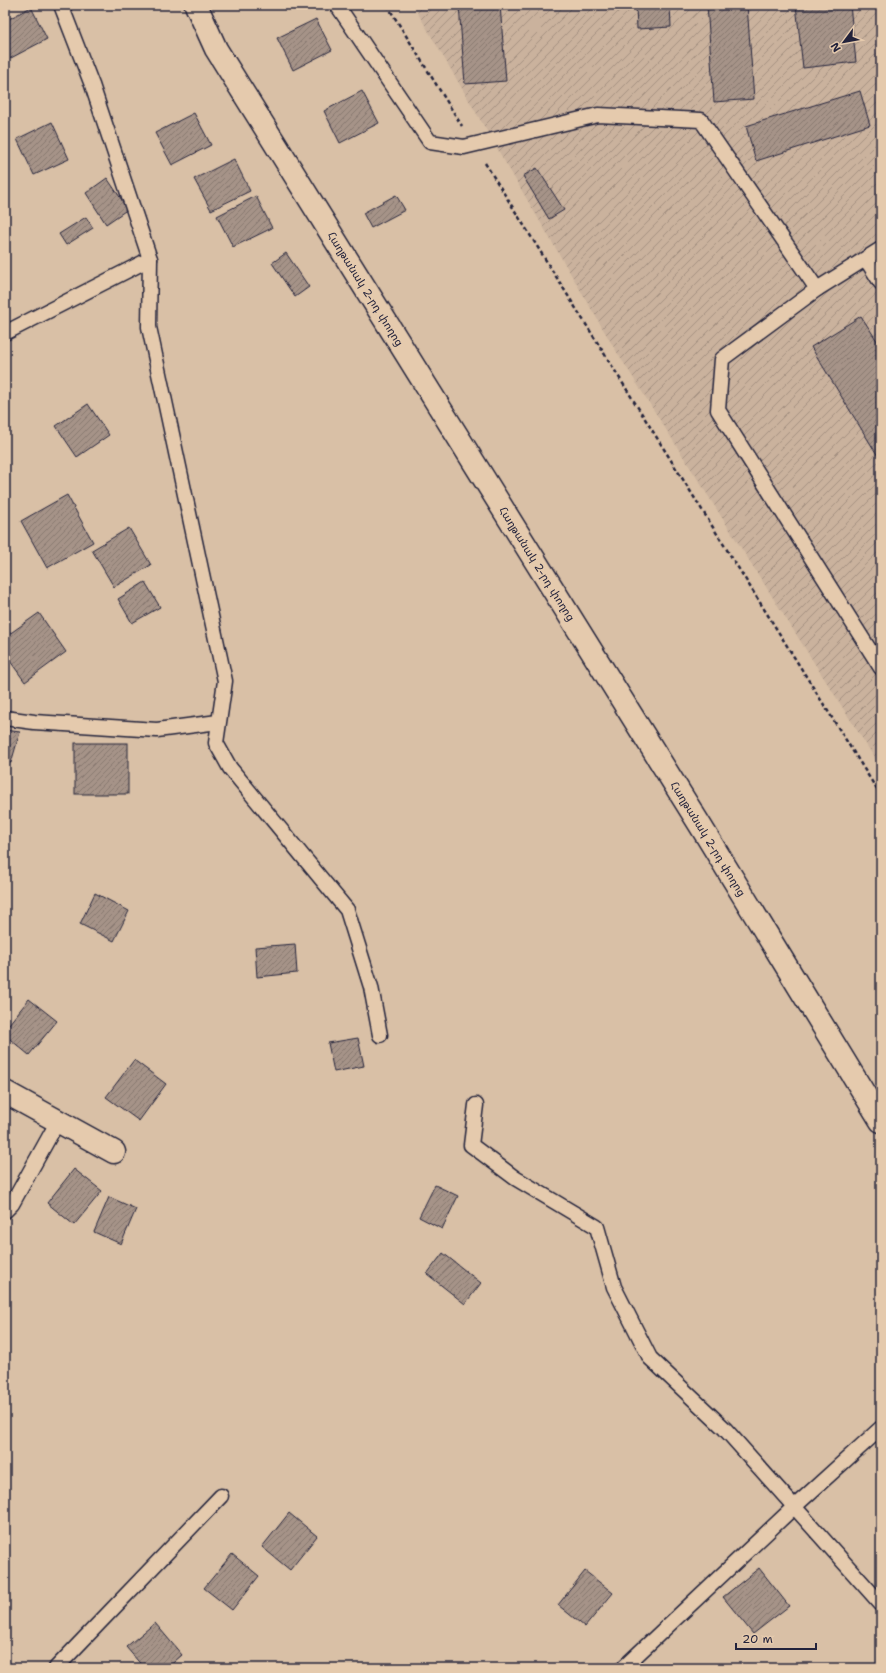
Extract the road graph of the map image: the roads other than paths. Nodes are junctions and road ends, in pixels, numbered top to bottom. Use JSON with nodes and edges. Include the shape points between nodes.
{"nodes":[{"id":1,"x":61,"y":5,"type":"edge"},
{"id":2,"x":196,"y":5,"type":"edge"},
{"id":3,"x":337,"y":5,"type":"edge"},
{"id":4,"x":881,"y":249,"type":"edge"},
{"id":5,"x":150,"y":259,"type":"junction"},
{"id":6,"x":866,"y":259,"type":"junction"},
{"id":7,"x":881,"y":283,"type":"edge"},
{"id":8,"x":817,"y":289,"type":"junction"},
{"id":9,"x":5,"y":333,"type":"edge"},
{"id":10,"x":881,"y":668,"type":"edge"},
{"id":11,"x":5,"y":718,"type":"edge"},
{"id":12,"x":218,"y":722,"type":"junction"},
{"id":13,"x":380,"y":1035,"type":"dead end"},
{"id":14,"x":5,"y":1092,"type":"edge"},
{"id":15,"x":476,"y":1105,"type":"dead end"},
{"id":16,"x":58,"y":1121,"type":"junction"},
{"id":17,"x":881,"y":1122,"type":"edge"},
{"id":18,"x":114,"y":1152,"type":"dead end"},
{"id":19,"x":5,"y":1212,"type":"edge"},
{"id":20,"x":881,"y":1428,"type":"edge"},
{"id":21,"x":221,"y":1496,"type":"dead end"},
{"id":22,"x":794,"y":1506,"type":"junction"},
{"id":23,"x":881,"y":1604,"type":"edge"},
{"id":24,"x":56,"y":1668,"type":"edge"},
{"id":25,"x":623,"y":1668,"type":"edge"}],
"edges":[{"from":1,"to":5,"type":"lane","via":[[92,85]]},
{"from":2,"to":17,"type":"street","name":"Հաղթանակ 2-րդ փողոց","via":[[216,49],[696,819]]},
{"from":3,"to":8,"type":"lane","via":[[430,142],[464,147],[598,115],[701,120]]},
{"from":4,"to":6,"type":"lane"},
{"from":5,"to":9,"type":"lane"},
{"from":5,"to":12,"type":"lane","via":[[149,327],[225,681]]},
{"from":6,"to":7,"type":"lane"},
{"from":6,"to":8,"type":"lane"},
{"from":8,"to":10,"type":"lane","via":[[722,359],[718,410]]},
{"from":11,"to":12,"type":"lane","via":[[157,730]]},
{"from":12,"to":13,"type":"lane","via":[[216,743],[230,768],[347,910],[371,987]]},
{"from":14,"to":16,"type":"street"},
{"from":15,"to":22,"type":"lane","via":[[471,1145],[515,1178],[597,1227],[614,1287],[650,1358],[725,1429]]},
{"from":16,"to":18,"type":"street"},
{"from":16,"to":19,"type":"lane","via":[[12,1204]]},
{"from":20,"to":22,"type":"lane"},
{"from":21,"to":24,"type":"lane"},
{"from":22,"to":23,"type":"lane"},
{"from":22,"to":25,"type":"lane"}]}
